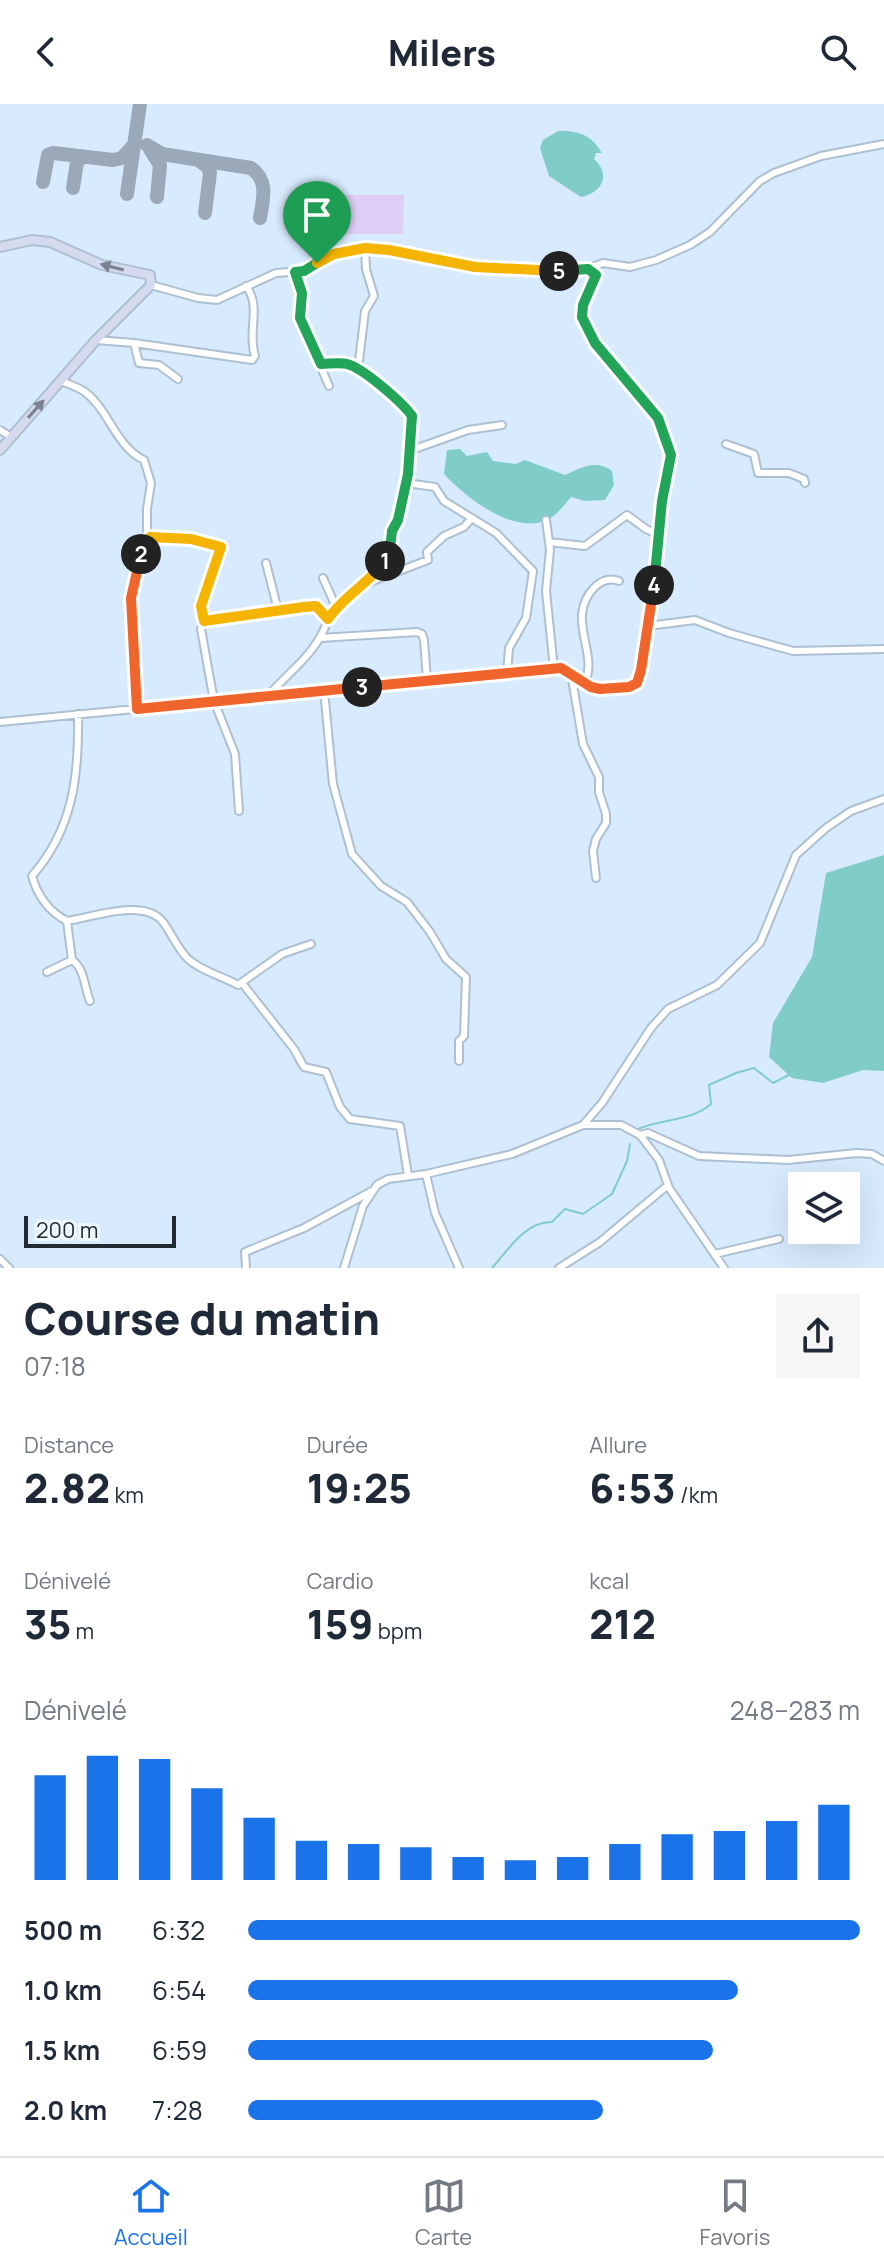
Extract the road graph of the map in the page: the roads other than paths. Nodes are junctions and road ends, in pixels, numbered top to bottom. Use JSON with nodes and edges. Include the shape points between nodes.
{"nodes":[{"id":1,"x":884,"y":144,"type":"edge"},
{"id":2,"x":0,"y":247,"type":"edge"},
{"id":3,"x":365,"y":248,"type":"junction"},
{"id":4,"x":588,"y":269,"type":"junction"},
{"id":5,"x":295,"y":272,"type":"junction"},
{"id":6,"x":151,"y":285,"type":"junction"},
{"id":7,"x":246,"y":286,"type":"junction"},
{"id":8,"x":96,"y":340,"type":"junction"},
{"id":9,"x":134,"y":343,"type":"junction"},
{"id":10,"x":321,"y":364,"type":"junction"},
{"id":11,"x":358,"y":369,"type":"junction"},
{"id":12,"x":178,"y":379,"type":"dead end"},
{"id":13,"x":61,"y":381,"type":"junction"},
{"id":14,"x":329,"y":386,"type":"dead end"},
{"id":15,"x":502,"y":425,"type":"dead end"},
{"id":16,"x":0,"y":430,"type":"edge"},
{"id":17,"x":11,"y":437,"type":"junction"},
{"id":18,"x":726,"y":444,"type":"dead end"},
{"id":19,"x":0,"y":450,"type":"edge"},
{"id":20,"x":409,"y":451,"type":"junction"},
{"id":21,"x":406,"y":483,"type":"junction"},
{"id":22,"x":805,"y":483,"type":"dead end"},
{"id":23,"x":472,"y":518,"type":"junction"},
{"id":24,"x":546,"y":520,"type":"dead end"},
{"id":25,"x":659,"y":535,"type":"junction"},
{"id":26,"x":147,"y":541,"type":"junction"},
{"id":27,"x":549,"y":542,"type":"junction"},
{"id":28,"x":266,"y":563,"type":"dead end"},
{"id":29,"x":323,"y":578,"type":"dead end"},
{"id":30,"x":619,"y":581,"type":"dead end"},
{"id":31,"x":363,"y":584,"type":"junction"},
{"id":32,"x":336,"y":607,"type":"junction"},
{"id":33,"x":278,"y":610,"type":"junction"},
{"id":34,"x":328,"y":619,"type":"junction"},
{"id":35,"x":204,"y":621,"type":"junction"},
{"id":36,"x":648,"y":626,"type":"junction"},
{"id":37,"x":320,"y":638,"type":"junction"},
{"id":38,"x":884,"y":649,"type":"edge"},
{"id":39,"x":554,"y":669,"type":"junction"},
{"id":40,"x":571,"y":673,"type":"junction"},
{"id":41,"x":507,"y":674,"type":"junction"},
{"id":42,"x":427,"y":681,"type":"junction"},
{"id":43,"x":585,"y":682,"type":"junction"},
{"id":44,"x":324,"y":690,"type":"junction"},
{"id":45,"x":268,"y":696,"type":"junction"},
{"id":46,"x":214,"y":701,"type":"junction"},
{"id":47,"x":137,"y":709,"type":"junction"},
{"id":48,"x":78,"y":714,"type":"junction"},
{"id":49,"x":0,"y":722,"type":"edge"},
{"id":50,"x":884,"y":799,"type":"edge"},
{"id":51,"x":239,"y":811,"type":"dead end"},
{"id":52,"x":596,"y":878,"type":"dead end"},
{"id":53,"x":67,"y":921,"type":"junction"},
{"id":54,"x":311,"y":944,"type":"dead end"},
{"id":55,"x":72,"y":960,"type":"junction"},
{"id":56,"x":47,"y":972,"type":"dead end"},
{"id":57,"x":242,"y":983,"type":"junction"},
{"id":58,"x":90,"y":1001,"type":"dead end"},
{"id":59,"x":459,"y":1061,"type":"dead end"},
{"id":60,"x":583,"y":1125,"type":"junction"},
{"id":61,"x":640,"y":1135,"type":"junction"},
{"id":62,"x":884,"y":1161,"type":"edge"},
{"id":63,"x":426,"y":1174,"type":"junction"},
{"id":64,"x":408,"y":1175,"type":"junction"},
{"id":65,"x":668,"y":1185,"type":"junction"},
{"id":66,"x":372,"y":1191,"type":"junction"},
{"id":67,"x":779,"y":1239,"type":"dead end"},
{"id":68,"x":717,"y":1257,"type":"junction"},
{"id":69,"x":0,"y":1259,"type":"edge"},
{"id":70,"x":9,"y":1268,"type":"edge"},
{"id":71,"x":246,"y":1268,"type":"edge"},
{"id":72,"x":344,"y":1268,"type":"edge"},
{"id":73,"x":459,"y":1268,"type":"edge"},
{"id":74,"x":559,"y":1268,"type":"edge"},
{"id":75,"x":717,"y":1268,"type":"edge"},
{"id":76,"x":724,"y":1268,"type":"edge"}],
"edges":[{"from":1,"to":4,"type":"street","via":[[821,156],[774,173],[710,232],[656,260]]},
{"from":6,"to":2,"type":"main road","one_way":true,"via":[[150,275],[102,265],[50,242]]},
{"from":3,"to":4,"type":"street","via":[[475,267]]},
{"from":3,"to":5,"type":"street","via":[[334,254]]},
{"from":3,"to":11,"type":"street","via":[[374,296],[365,311]]},
{"from":4,"to":25,"type":"street","via":[[596,275],[583,305],[587,330],[658,418],[671,455]]},
{"from":5,"to":7,"type":"street","via":[[276,273]]},
{"from":5,"to":10,"type":"street","via":[[302,293],[300,318]]},
{"from":6,"to":7,"type":"street","via":[[217,300]]},
{"from":6,"to":8,"type":"main road"},
{"from":7,"to":9,"type":"street","via":[[253,298],[252,360]]},
{"from":8,"to":9,"type":"street"},
{"from":8,"to":13,"type":"main road"},
{"from":9,"to":12,"type":"street","via":[[139,363],[159,365]]},
{"from":10,"to":11,"type":"street"},
{"from":10,"to":14,"type":"street"},
{"from":11,"to":20,"type":"street","via":[[412,416]]},
{"from":17,"to":13,"type":"main road","one_way":true},
{"from":13,"to":26,"type":"street","via":[[88,394],[133,455],[144,460],[151,483]]},
{"from":15,"to":20,"type":"street","via":[[468,430]]},
{"from":16,"to":17,"type":"street"},
{"from":17,"to":19,"type":"main road"},
{"from":18,"to":22,"type":"street","via":[[754,454],[758,473],[789,473]]},
{"from":20,"to":21,"type":"street"},
{"from":21,"to":23,"type":"street","via":[[435,487],[444,501]]},
{"from":21,"to":31,"type":"street","via":[[390,549]]},
{"from":23,"to":31,"type":"street","via":[[433,546],[428,560]]},
{"from":23,"to":41,"type":"street","via":[[496,533],[533,571],[526,618],[511,640]]},
{"from":24,"to":27,"type":"street"},
{"from":25,"to":27,"type":"street","via":[[627,515],[585,546]]},
{"from":25,"to":36,"type":"street"},
{"from":26,"to":35,"type":"street","via":[[168,536],[221,547],[201,606]]},
{"from":26,"to":47,"type":"street","via":[[131,598]]},
{"from":27,"to":39,"type":"street","via":[[546,591]]},
{"from":28,"to":33,"type":"street"},
{"from":29,"to":32,"type":"street"},
{"from":30,"to":43,"type":"street","via":[[599,583],[586,602],[582,614],[590,672]]},
{"from":31,"to":32,"type":"street"},
{"from":32,"to":34,"type":"street"},
{"from":33,"to":34,"type":"street","via":[[316,606]]},
{"from":33,"to":35,"type":"street"},
{"from":34,"to":37,"type":"street"},
{"from":35,"to":46,"type":"street"},
{"from":36,"to":38,"type":"street","via":[[695,620],[793,651]]},
{"from":36,"to":43,"type":"street","via":[[637,683],[600,689]]},
{"from":37,"to":42,"type":"street","via":[[422,634]]},
{"from":37,"to":45,"type":"street"},
{"from":39,"to":40,"type":"street"},
{"from":39,"to":41,"type":"street"},
{"from":40,"to":43,"type":"street"},
{"from":40,"to":52,"type":"street","via":[[583,744],[599,777],[606,814],[593,851]]},
{"from":41,"to":42,"type":"street"},
{"from":42,"to":44,"type":"street"},
{"from":44,"to":45,"type":"street"},
{"from":44,"to":59,"type":"street","via":[[333,784],[352,854],[381,886],[407,902],[446,959],[466,977]]},
{"from":45,"to":46,"type":"street"},
{"from":46,"to":47,"type":"street"},
{"from":46,"to":51,"type":"street","via":[[235,754]]},
{"from":47,"to":48,"type":"street"},
{"from":48,"to":49,"type":"street"},
{"from":48,"to":53,"type":"street","via":[[75,795],[52,847],[32,876],[45,903]]},
{"from":50,"to":60,"type":"street","via":[[851,811],[796,855],[760,943],[717,985],[668,1009]]},
{"from":53,"to":55,"type":"street"},
{"from":53,"to":57,"type":"street","via":[[128,908],[148,911],[162,921],[190,961]]},
{"from":54,"to":57,"type":"street","via":[[282,954]]},
{"from":55,"to":56,"type":"street"},
{"from":55,"to":58,"type":"street","via":[[84,976]]},
{"from":57,"to":64,"type":"street","via":[[304,1067],[326,1072],[350,1119],[400,1126]]},
{"from":60,"to":61,"type":"street","via":[[621,1125]]},
{"from":60,"to":63,"type":"street","via":[[512,1154]]},
{"from":61,"to":62,"type":"street","via":[[648,1133],[699,1156],[788,1160],[857,1153]]},
{"from":61,"to":65,"type":"street","via":[[659,1160]]},
{"from":63,"to":64,"type":"street"},
{"from":63,"to":73,"type":"street","via":[[435,1213]]},
{"from":64,"to":66,"type":"street","via":[[388,1179]]},
{"from":65,"to":68,"type":"street"},
{"from":65,"to":74,"type":"street","via":[[600,1242]]},
{"from":66,"to":71,"type":"street","via":[[245,1252]]},
{"from":66,"to":72,"type":"street"},
{"from":67,"to":68,"type":"street"},
{"from":68,"to":75,"type":"street"},
{"from":68,"to":76,"type":"street"},
{"from":69,"to":70,"type":"street"}]}
